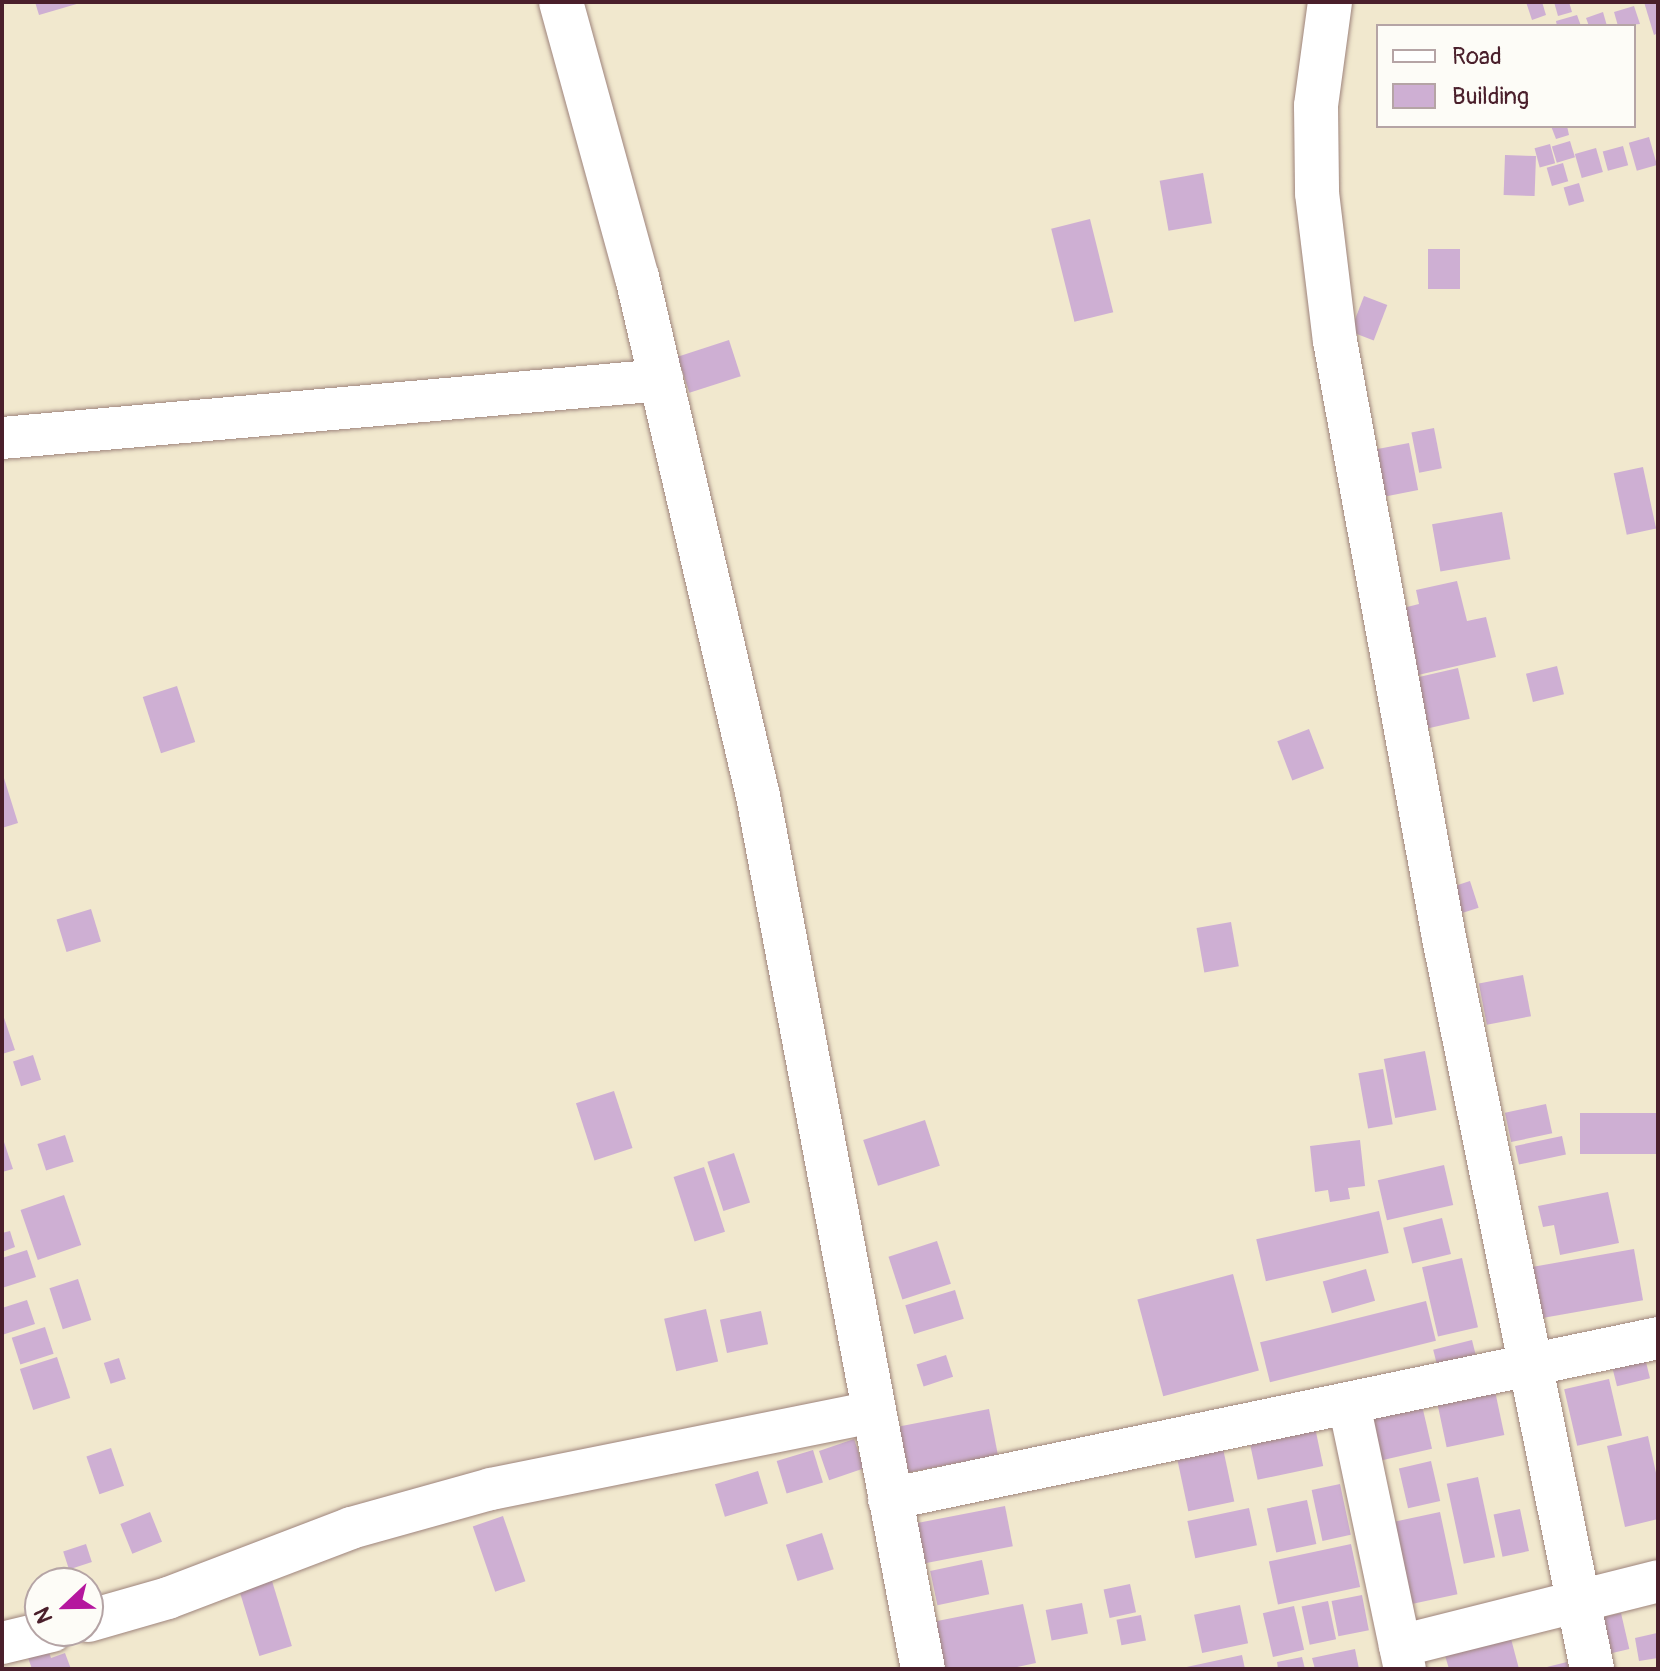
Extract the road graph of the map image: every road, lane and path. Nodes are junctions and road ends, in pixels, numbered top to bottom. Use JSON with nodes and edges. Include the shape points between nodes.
{"nodes":[{"id":1,"x":561,"y":2,"type":"edge"},
{"id":2,"x":1330,"y":2,"type":"edge"},
{"id":3,"x":662,"y":380,"type":"junction"},
{"id":4,"x":2,"y":438,"type":"edge"},
{"id":5,"x":1658,"y":1338,"type":"edge"},
{"id":6,"x":1531,"y":1363,"type":"junction"},
{"id":7,"x":1349,"y":1404,"type":"junction"},
{"id":8,"x":873,"y":1412,"type":"junction"},
{"id":9,"x":889,"y":1499,"type":"junction"},
{"id":10,"x":1658,"y":1581,"type":"edge"},
{"id":11,"x":1577,"y":1601,"type":"junction"},
{"id":12,"x":104,"y":1616,"type":"edge"},
{"id":13,"x":24,"y":1638,"type":"edge"},
{"id":14,"x":2,"y":1643,"type":"edge"},
{"id":15,"x":1403,"y":1657,"type":"edge"},
{"id":16,"x":923,"y":1669,"type":"edge"},
{"id":17,"x":1592,"y":1669,"type":"edge"}],
"edges":[{"from":1,"to":3,"type":"street"},
{"from":2,"to":6,"type":"street","via":[[1323,24],[1316,149],[1335,341],[1444,938]]},
{"from":3,"to":4,"type":"street"},
{"from":3,"to":8,"type":"street","via":[[758,796]]},
{"from":5,"to":6,"type":"street"},
{"from":6,"to":7,"type":"street"},
{"from":6,"to":11,"type":"street"},
{"from":7,"to":9,"type":"street"},
{"from":7,"to":15,"type":"street"},
{"from":8,"to":9,"type":"street"},
{"from":8,"to":12,"type":"street","via":[[491,1489],[351,1528],[168,1598]]},
{"from":9,"to":16,"type":"street"},
{"from":10,"to":11,"type":"street"},
{"from":11,"to":15,"type":"street"},
{"from":11,"to":17,"type":"street"},
{"from":13,"to":14,"type":"street"}]}
